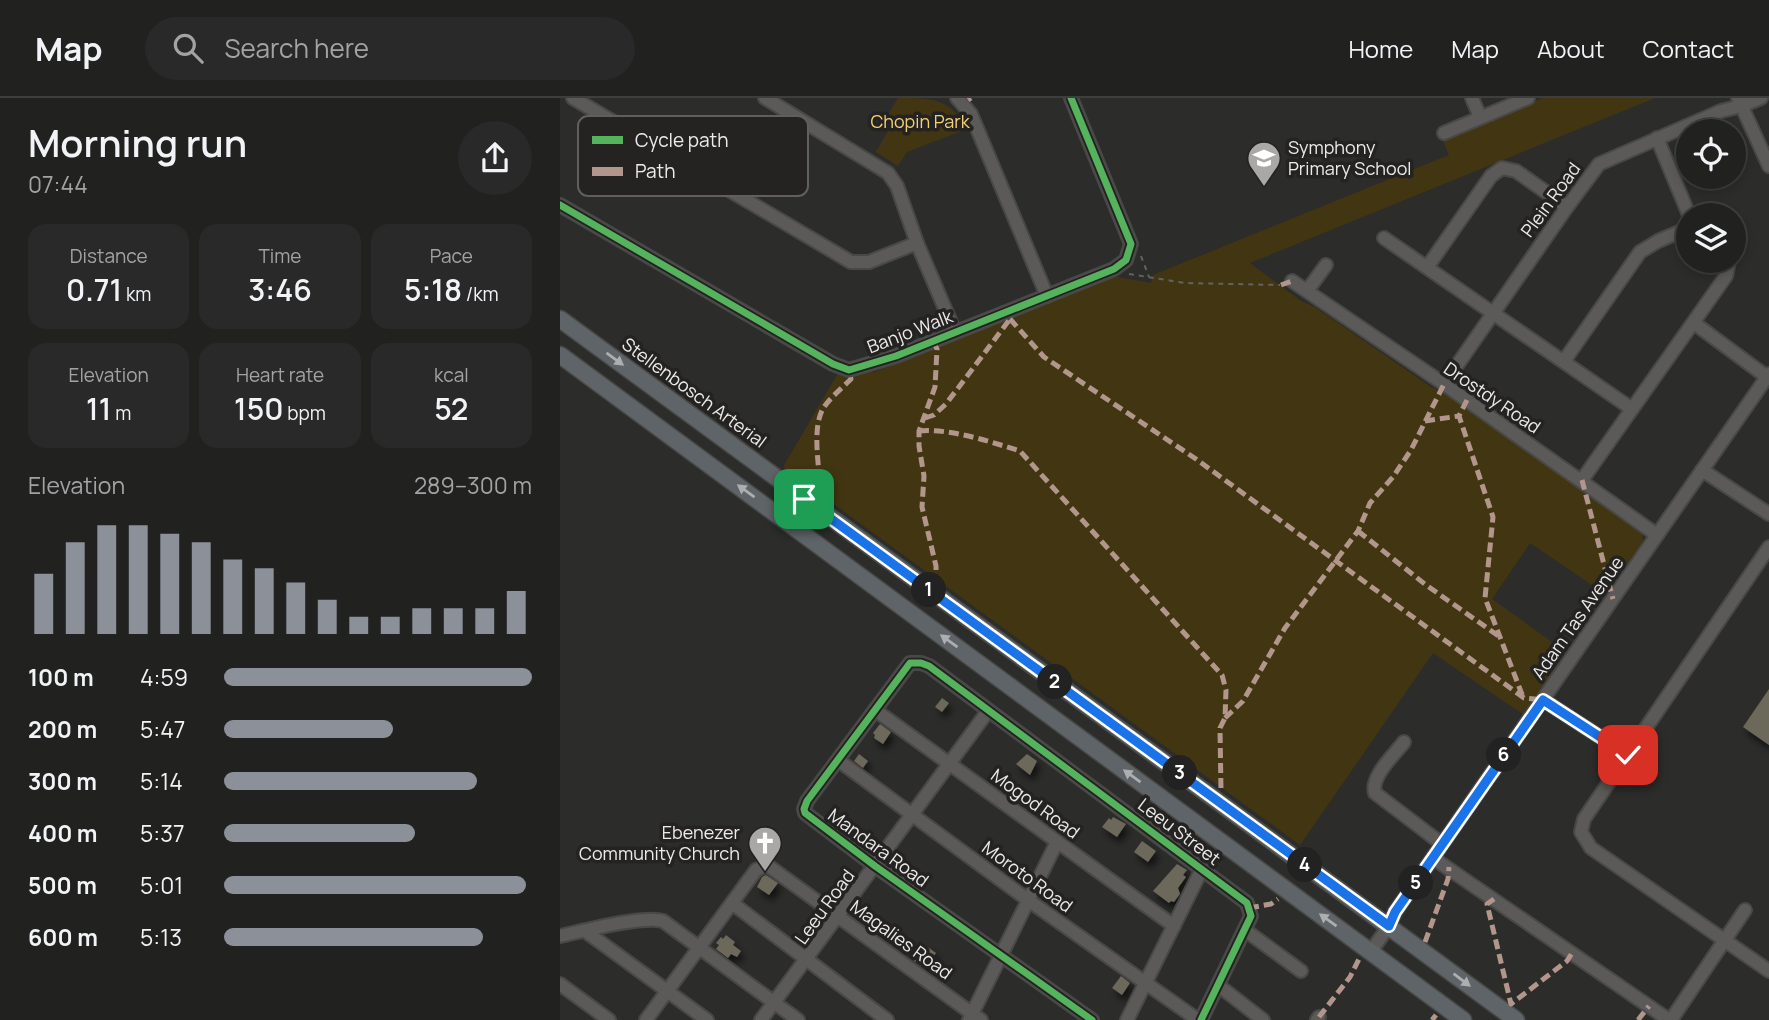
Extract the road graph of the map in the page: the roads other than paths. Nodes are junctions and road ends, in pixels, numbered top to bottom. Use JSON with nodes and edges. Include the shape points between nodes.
{"nodes":[{"id":1,"x":573,"y":98,"type":"edge"},
{"id":2,"x":765,"y":98,"type":"edge"},
{"id":3,"x":957,"y":98,"type":"edge"},
{"id":4,"x":1071,"y":98,"type":"edge"},
{"id":5,"x":1472,"y":98,"type":"edge"},
{"id":6,"x":1528,"y":98,"type":"edge"},
{"id":7,"x":1761,"y":98,"type":"edge"},
{"id":8,"x":1740,"y":102,"type":"edge"},
{"id":9,"x":604,"y":116,"type":"edge"},
{"id":10,"x":795,"y":116,"type":"edge"},
{"id":11,"x":1480,"y":117,"type":"junction"},
{"id":12,"x":808,"y":124,"type":"edge"},
{"id":13,"x":1444,"y":133,"type":"dead end"},
{"id":14,"x":1657,"y":138,"type":"junction"},
{"id":15,"x":1769,"y":166,"type":"edge"},
{"id":16,"x":739,"y":196,"type":"edge"},
{"id":17,"x":1684,"y":203,"type":"edge"},
{"id":18,"x":560,"y":205,"type":"edge"},
{"id":19,"x":1567,"y":206,"type":"junction"},
{"id":20,"x":1676,"y":233,"type":"edge"},
{"id":21,"x":1384,"y":237,"type":"dead end"},
{"id":22,"x":917,"y":243,"type":"junction"},
{"id":23,"x":1325,"y":265,"type":"dead end"},
{"id":24,"x":1427,"y":266,"type":"junction"},
{"id":25,"x":1727,"y":273,"type":"edge"},
{"id":26,"x":1287,"y":283,"type":"road end"},
{"id":27,"x":1307,"y":291,"type":"junction"},
{"id":28,"x":1047,"y":296,"type":"junction"},
{"id":29,"x":1494,"y":312,"type":"junction"},
{"id":30,"x":560,"y":319,"type":"edge"},
{"id":31,"x":1694,"y":323,"type":"junction"},
{"id":32,"x":955,"y":332,"type":"junction"},
{"id":33,"x":560,"y":355,"type":"edge"},
{"id":34,"x":1564,"y":361,"type":"junction"},
{"id":35,"x":1768,"y":375,"type":"edge"},
{"id":36,"x":1444,"y":384,"type":"junction"},
{"id":37,"x":1632,"y":409,"type":"junction"},
{"id":38,"x":1702,"y":470,"type":"junction"},
{"id":39,"x":1582,"y":480,"type":"junction"},
{"id":40,"x":1769,"y":514,"type":"edge"},
{"id":41,"x":1657,"y":535,"type":"junction"},
{"id":42,"x":1769,"y":547,"type":"edge"},
{"id":43,"x":1543,"y":700,"type":"junction"},
{"id":44,"x":875,"y":710,"type":"junction"},
{"id":45,"x":988,"y":711,"type":"junction"},
{"id":46,"x":1404,"y":742,"type":"dead end"},
{"id":47,"x":1628,"y":755,"type":"junction"},
{"id":48,"x":838,"y":760,"type":"junction"},
{"id":49,"x":950,"y":764,"type":"junction"},
{"id":50,"x":912,"y":815,"type":"junction"},
{"id":51,"x":1057,"y":842,"type":"junction"},
{"id":52,"x":1443,"y":844,"type":"junction"},
{"id":53,"x":1433,"y":858,"type":"junction"},
{"id":54,"x":874,"y":866,"type":"junction"},
{"id":55,"x":1202,"y":869,"type":"junction"},
{"id":56,"x":1028,"y":900,"type":"junction"},
{"id":57,"x":732,"y":904,"type":"junction"},
{"id":58,"x":1745,"y":910,"type":"dead end"},
{"id":59,"x":838,"y":915,"type":"junction"},
{"id":60,"x":1174,"y":926,"type":"junction"},
{"id":61,"x":1389,"y":926,"type":"junction"},
{"id":62,"x":1245,"y":930,"type":"junction"},
{"id":63,"x":585,"y":931,"type":"junction"},
{"id":64,"x":560,"y":936,"type":"edge"},
{"id":65,"x":1725,"y":941,"type":"junction"},
{"id":66,"x":699,"y":948,"type":"junction"},
{"id":67,"x":1371,"y":951,"type":"junction"},
{"id":68,"x":1000,"y":955,"type":"junction"},
{"id":69,"x":806,"y":959,"type":"junction"},
{"id":70,"x":1301,"y":971,"type":"dead end"},
{"id":71,"x":1769,"y":971,"type":"edge"},
{"id":72,"x":1146,"y":983,"type":"junction"},
{"id":73,"x":560,"y":984,"type":"edge"},
{"id":74,"x":1218,"y":985,"type":"junction"},
{"id":75,"x":668,"y":991,"type":"junction"},
{"id":76,"x":774,"y":1002,"type":"junction"},
{"id":77,"x":974,"y":1018,"type":"edge"},
{"id":78,"x":609,"y":1020,"type":"edge"},
{"id":79,"x":646,"y":1020,"type":"edge"},
{"id":80,"x":707,"y":1020,"type":"edge"},
{"id":81,"x":761,"y":1020,"type":"edge"},
{"id":82,"x":798,"y":1020,"type":"edge"},
{"id":83,"x":887,"y":1020,"type":"edge"},
{"id":84,"x":1092,"y":1020,"type":"edge"},
{"id":85,"x":1127,"y":1020,"type":"edge"},
{"id":86,"x":1199,"y":1020,"type":"edge"},
{"id":87,"x":1263,"y":1020,"type":"edge"},
{"id":88,"x":1463,"y":1020,"type":"edge"},
{"id":89,"x":1516,"y":1020,"type":"edge"},
{"id":90,"x":1670,"y":1020,"type":"edge"}],
"edges":[{"from":1,"to":9,"type":"street"},
{"from":2,"to":10,"type":"street"},
{"from":3,"to":28,"type":"street","via":[[971,114]]},
{"from":4,"to":28,"type":"street","name":"Banjo Walk","via":[[1131,244],[1126,260],[1114,269]]},
{"from":5,"to":11,"type":"street"},
{"from":6,"to":11,"type":"street"},
{"from":7,"to":8,"type":"street","name":"Plein Road"},
{"from":8,"to":14,"type":"street","name":"Plein Road"},
{"from":8,"to":15,"type":"street"},
{"from":11,"to":13,"type":"street"},
{"from":12,"to":22,"type":"street","via":[[888,173]]},
{"from":14,"to":17,"type":"street"},
{"from":14,"to":19,"type":"street","name":"Plein Road","via":[[1599,164]]},
{"from":16,"to":22,"type":"street","via":[[851,262],[869,262]]},
{"from":18,"to":32,"type":"street","name":"Banjo Walk","via":[[849,370]]},
{"from":19,"to":24,"type":"street","via":[[1516,171],[1502,168],[1491,176]]},
{"from":19,"to":29,"type":"street","name":"Plein Road"},
{"from":20,"to":34,"type":"street","via":[[1640,252]]},
{"from":21,"to":24,"type":"street"},
{"from":22,"to":32,"type":"street"},
{"from":23,"to":27,"type":"street"},
{"from":24,"to":29,"type":"street"},
{"from":25,"to":31,"type":"street"},
{"from":26,"to":27,"type":"street","name":"Drostdy Road"},
{"from":27,"to":36,"type":"street","name":"Drostdy Road"},
{"from":28,"to":32,"type":"street","name":"Banjo Walk"},
{"from":29,"to":34,"type":"street"},
{"from":29,"to":36,"type":"street","name":"Plein Road"},
{"from":30,"to":61,"type":"main road","name":"Stellenbosch Arterial","one_way":true},
{"from":31,"to":35,"type":"street"},
{"from":31,"to":37,"type":"street"},
{"from":67,"to":33,"type":"main road","one_way":true},
{"from":34,"to":37,"type":"street"},
{"from":35,"to":38,"type":"street","name":"Adam Tas Avenue"},
{"from":36,"to":39,"type":"street","name":"Drostdy Road"},
{"from":37,"to":39,"type":"street"},
{"from":38,"to":40,"type":"street"},
{"from":38,"to":41,"type":"street","name":"Adam Tas Avenue"},
{"from":39,"to":41,"type":"street","name":"Drostdy Road"},
{"from":41,"to":43,"type":"street","name":"Adam Tas Avenue"},
{"from":42,"to":47,"type":"street"},
{"from":43,"to":47,"type":"street"},
{"from":43,"to":52,"type":"street","name":"Adam Tas Avenue"},
{"from":44,"to":45,"type":"street","name":"Mandara Road","via":[[906,666],[914,662],[929,666]]},
{"from":44,"to":48,"type":"street","name":"Mandara Road"},
{"from":44,"to":49,"type":"street","name":"Mogod Road"},
{"from":45,"to":49,"type":"street","name":"Leeu Road"},
{"from":45,"to":55,"type":"street","name":"Leeu Street"},
{"from":46,"to":52,"type":"street","via":[[1373,788],[1380,799]]},
{"from":47,"to":65,"type":"street","via":[[1584,819],[1583,837],[1591,848]]},
{"from":48,"to":50,"type":"street","name":"Moroto Road"},
{"from":48,"to":54,"type":"street","name":"Mandara Road","via":[[804,809]]},
{"from":49,"to":50,"type":"street","name":"Leeu Road"},
{"from":49,"to":51,"type":"street","name":"Mogod Road"},
{"from":50,"to":54,"type":"street","name":"Leeu Road"},
{"from":50,"to":56,"type":"street","name":"Moroto Road"},
{"from":51,"to":56,"type":"street"},
{"from":51,"to":60,"type":"street","name":"Mogod Road"},
{"from":52,"to":53,"type":"street","name":"Adam Tas Avenue"},
{"from":53,"to":61,"type":"street","name":"Adam Tas Avenue"},
{"from":53,"to":90,"type":"street"},
{"from":54,"to":59,"type":"street","name":"Leeu Road"},
{"from":54,"to":68,"type":"street","name":"Mandara Road"},
{"from":55,"to":60,"type":"street"},
{"from":55,"to":62,"type":"street","name":"Leeu Street","via":[[1247,903],[1251,916]]},
{"from":56,"to":68,"type":"street"},
{"from":56,"to":72,"type":"street","name":"Moroto Road"},
{"from":57,"to":59,"type":"street","name":"Magalies Road","via":[[757,870],[767,865]]},
{"from":57,"to":66,"type":"street","name":"Magalies Road"},
{"from":57,"to":69,"type":"street"},
{"from":58,"to":65,"type":"street"},
{"from":59,"to":69,"type":"street","name":"Leeu Road"},
{"from":59,"to":77,"type":"street","name":"Magalies Road"},
{"from":60,"to":72,"type":"street"},
{"from":61,"to":67,"type":"street","name":"Adam Tas Avenue"},
{"from":61,"to":89,"type":"main road","name":"Stellenbosch Arterial","one_way":true},
{"from":62,"to":70,"type":"street"},
{"from":62,"to":74,"type":"street"},
{"from":63,"to":64,"type":"street"},
{"from":63,"to":66,"type":"street","via":[[656,919]]},
{"from":63,"to":75,"type":"street"},
{"from":65,"to":71,"type":"street"},
{"from":65,"to":90,"type":"street"},
{"from":66,"to":75,"type":"street","name":"Magalies Road"},
{"from":66,"to":76,"type":"street"},
{"from":67,"to":88,"type":"main road"},
{"from":68,"to":77,"type":"street"},
{"from":68,"to":84,"type":"street","name":"Mandara Road"},
{"from":69,"to":76,"type":"street","name":"Leeu Road"},
{"from":69,"to":83,"type":"street"},
{"from":72,"to":85,"type":"street"},
{"from":72,"to":86,"type":"street","name":"Moroto Road"},
{"from":73,"to":78,"type":"street"},
{"from":74,"to":86,"type":"street"},
{"from":74,"to":87,"type":"street"},
{"from":75,"to":79,"type":"street","name":"Magalies Road"},
{"from":75,"to":80,"type":"street"},
{"from":76,"to":81,"type":"street","name":"Leeu Road"},
{"from":76,"to":82,"type":"street"}]}
